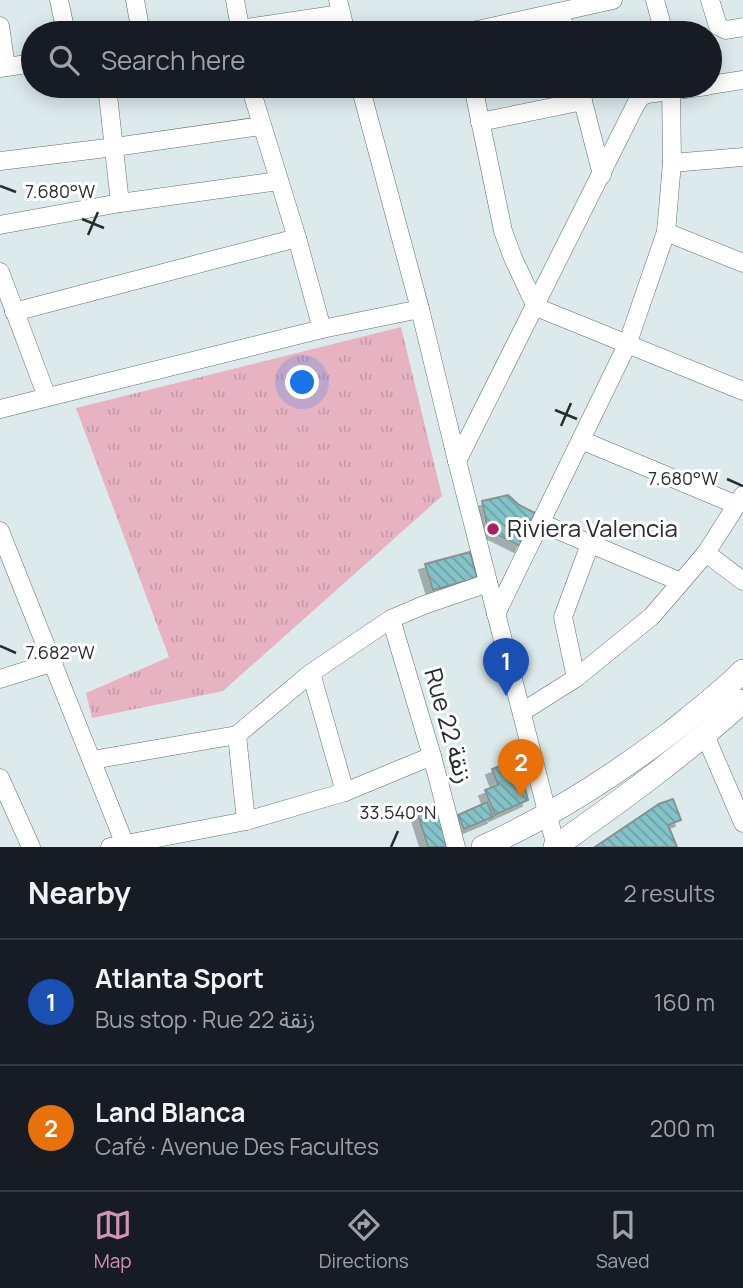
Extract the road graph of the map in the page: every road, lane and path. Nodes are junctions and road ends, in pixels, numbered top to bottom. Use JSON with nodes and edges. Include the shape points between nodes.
{"nodes":[{"id":1,"x":60,"y":0,"type":"edge"},
{"id":2,"x":135,"y":0,"type":"edge"},
{"id":3,"x":234,"y":0,"type":"edge"},
{"id":4,"x":613,"y":0,"type":"edge"},
{"id":5,"x":655,"y":0,"type":"edge"},
{"id":6,"x":710,"y":0,"type":"edge"},
{"id":7,"x":340,"y":7,"type":"edge"},
{"id":8,"x":560,"y":12,"type":"junction"},
{"id":9,"x":64,"y":21,"type":"edge"},
{"id":10,"x":139,"y":21,"type":"edge"},
{"id":11,"x":238,"y":21,"type":"edge"},
{"id":12,"x":282,"y":21,"type":"edge"},
{"id":13,"x":519,"y":21,"type":"edge"},
{"id":14,"x":563,"y":21,"type":"edge"},
{"id":15,"x":661,"y":21,"type":"edge"},
{"id":16,"x":715,"y":21,"type":"edge"},
{"id":17,"x":0,"y":26,"type":"edge"},
{"id":18,"x":743,"y":27,"type":"edge"},
{"id":19,"x":722,"y":28,"type":"edge"},
{"id":20,"x":21,"y":65,"type":"edge"},
{"id":21,"x":3,"y":67,"type":"edge"},
{"id":22,"x":743,"y":80,"type":"edge"},
{"id":23,"x":722,"y":84,"type":"edge"},
{"id":24,"x":109,"y":98,"type":"edge"},
{"id":25,"x":253,"y":98,"type":"edge"},
{"id":26,"x":363,"y":98,"type":"edge"},
{"id":27,"x":475,"y":98,"type":"edge"},
{"id":28,"x":564,"y":98,"type":"edge"},
{"id":29,"x":582,"y":98,"type":"edge"},
{"id":30,"x":640,"y":98,"type":"edge"},
{"id":31,"x":671,"y":98,"type":"edge"},
{"id":32,"x":480,"y":122,"type":"junction"},
{"id":33,"x":261,"y":126,"type":"junction"},
{"id":34,"x":115,"y":147,"type":"junction"},
{"id":35,"x":743,"y":158,"type":"edge"},
{"id":36,"x":0,"y":161,"type":"edge"},
{"id":37,"x":671,"y":163,"type":"junction"},
{"id":38,"x":601,"y":174,"type":"junction"},
{"id":39,"x":279,"y":181,"type":"junction"},
{"id":40,"x":120,"y":203,"type":"junction"},
{"id":41,"x":0,"y":225,"type":"edge"},
{"id":42,"x":666,"y":232,"type":"junction"},
{"id":43,"x":297,"y":238,"type":"junction"},
{"id":44,"x":743,"y":263,"type":"edge"},
{"id":45,"x":0,"y":272,"type":"edge"},
{"id":46,"x":536,"y":307,"type":"junction"},
{"id":47,"x":420,"y":309,"type":"junction"},
{"id":48,"x":14,"y":312,"type":"junction"},
{"id":49,"x":322,"y":329,"type":"junction"},
{"id":50,"x":627,"y":345,"type":"junction"},
{"id":51,"x":743,"y":391,"type":"edge"},
{"id":52,"x":47,"y":397,"type":"junction"},
{"id":53,"x":0,"y":409,"type":"edge"},
{"id":54,"x":581,"y":440,"type":"junction"},
{"id":55,"x":457,"y":461,"type":"junction"},
{"id":56,"x":740,"y":500,"type":"edge"},
{"id":57,"x":541,"y":523,"type":"junction"},
{"id":58,"x":0,"y":531,"type":"edge"},
{"id":59,"x":590,"y":544,"type":"junction"},
{"id":60,"x":706,"y":553,"type":"junction"},
{"id":61,"x":8,"y":572,"type":"edge"},
{"id":62,"x":743,"y":581,"type":"edge"},
{"id":63,"x":681,"y":582,"type":"junction"},
{"id":64,"x":488,"y":583,"type":"junction"},
{"id":65,"x":496,"y":614,"type":"junction"},
{"id":66,"x":391,"y":619,"type":"junction"},
{"id":67,"x":54,"y":662,"type":"junction"},
{"id":68,"x":743,"y":671,"type":"edge"},
{"id":69,"x":311,"y":673,"type":"junction"},
{"id":70,"x":576,"y":677,"type":"junction"},
{"id":71,"x":0,"y":679,"type":"edge"},
{"id":72,"x":743,"y":701,"type":"edge"},
{"id":73,"x":522,"y":712,"type":"junction"},
{"id":74,"x":237,"y":735,"type":"junction"},
{"id":75,"x":705,"y":735,"type":"junction"},
{"id":76,"x":432,"y":756,"type":"junction"},
{"id":77,"x":92,"y":760,"type":"junction"},
{"id":78,"x":0,"y":778,"type":"edge"},
{"id":79,"x":345,"y":792,"type":"junction"},
{"id":80,"x":548,"y":816,"type":"junction"},
{"id":81,"x":246,"y":821,"type":"junction"},
{"id":82,"x":743,"y":823,"type":"edge"},
{"id":83,"x":121,"y":846,"type":"edge"},
{"id":84,"x":31,"y":847,"type":"edge"},
{"id":85,"x":456,"y":847,"type":"edge"},
{"id":86,"x":484,"y":847,"type":"edge"},
{"id":87,"x":555,"y":847,"type":"edge"}],
"edges":[{"from":1,"to":9,"type":"street"},
{"from":2,"to":10,"type":"street"},
{"from":3,"to":11,"type":"street"},
{"from":4,"to":8,"type":"street"},
{"from":5,"to":15,"type":"street"},
{"from":6,"to":16,"type":"street"},
{"from":7,"to":12,"type":"street"},
{"from":8,"to":13,"type":"street"},
{"from":8,"to":14,"type":"street"},
{"from":17,"to":21,"type":"street"},
{"from":18,"to":19,"type":"street"},
{"from":20,"to":21,"type":"street"},
{"from":22,"to":23,"type":"street"},
{"from":24,"to":34,"type":"street"},
{"from":25,"to":33,"type":"street"},
{"from":26,"to":47,"type":"street"},
{"from":27,"to":32,"type":"street"},
{"from":28,"to":32,"type":"street"},
{"from":29,"to":38,"type":"street"},
{"from":30,"to":38,"type":"street"},
{"from":31,"to":37,"type":"street"},
{"from":32,"to":46,"type":"street","via":[[503,231]]},
{"from":33,"to":34,"type":"street"},
{"from":33,"to":39,"type":"street"},
{"from":34,"to":36,"type":"street"},
{"from":34,"to":40,"type":"street"},
{"from":35,"to":37,"type":"street"},
{"from":37,"to":42,"type":"street"},
{"from":38,"to":46,"type":"street"},
{"from":39,"to":40,"type":"street"},
{"from":39,"to":43,"type":"street"},
{"from":40,"to":41,"type":"street"},
{"from":42,"to":44,"type":"street"},
{"from":42,"to":50,"type":"street"},
{"from":43,"to":48,"type":"street"},
{"from":43,"to":49,"type":"street"},
{"from":45,"to":48,"type":"street"},
{"from":46,"to":50,"type":"street"},
{"from":46,"to":55,"type":"street"},
{"from":47,"to":49,"type":"street"},
{"from":47,"to":55,"type":"street"},
{"from":48,"to":52,"type":"street"},
{"from":49,"to":52,"type":"street"},
{"from":50,"to":51,"type":"street"},
{"from":50,"to":54,"type":"street"},
{"from":52,"to":53,"type":"street"},
{"from":54,"to":56,"type":"street"},
{"from":54,"to":57,"type":"street"},
{"from":55,"to":64,"type":"street"},
{"from":56,"to":60,"type":"street"},
{"from":57,"to":59,"type":"street"},
{"from":57,"to":65,"type":"street"},
{"from":58,"to":61,"type":"street"},
{"from":59,"to":63,"type":"street"},
{"from":59,"to":70,"type":"street","via":[[563,617]]},
{"from":60,"to":62,"type":"street"},
{"from":60,"to":63,"type":"street"},
{"from":61,"to":67,"type":"street"},
{"from":63,"to":70,"type":"street","via":[[652,617]]},
{"from":64,"to":65,"type":"street"},
{"from":64,"to":66,"type":"street"},
{"from":65,"to":73,"type":"street"},
{"from":66,"to":69,"type":"street"},
{"from":66,"to":76,"type":"street","name":"Rue 22 زنقة"},
{"from":67,"to":71,"type":"street"},
{"from":67,"to":77,"type":"street"},
{"from":68,"to":80,"type":"main road","via":[[626,766]]},
{"from":69,"to":74,"type":"street"},
{"from":69,"to":79,"type":"street"},
{"from":70,"to":73,"type":"street"},
{"from":72,"to":75,"type":"main road"},
{"from":73,"to":80,"type":"street"},
{"from":74,"to":77,"type":"street"},
{"from":74,"to":81,"type":"street"},
{"from":75,"to":82,"type":"street"},
{"from":75,"to":87,"type":"main road"},
{"from":76,"to":79,"type":"street"},
{"from":76,"to":85,"type":"street","name":"Rue 22 زنقة"},
{"from":77,"to":83,"type":"street"},
{"from":78,"to":84,"type":"street"},
{"from":79,"to":81,"type":"street"},
{"from":80,"to":86,"type":"main road"},
{"from":80,"to":87,"type":"street"},
{"from":81,"to":83,"type":"street"}]}
